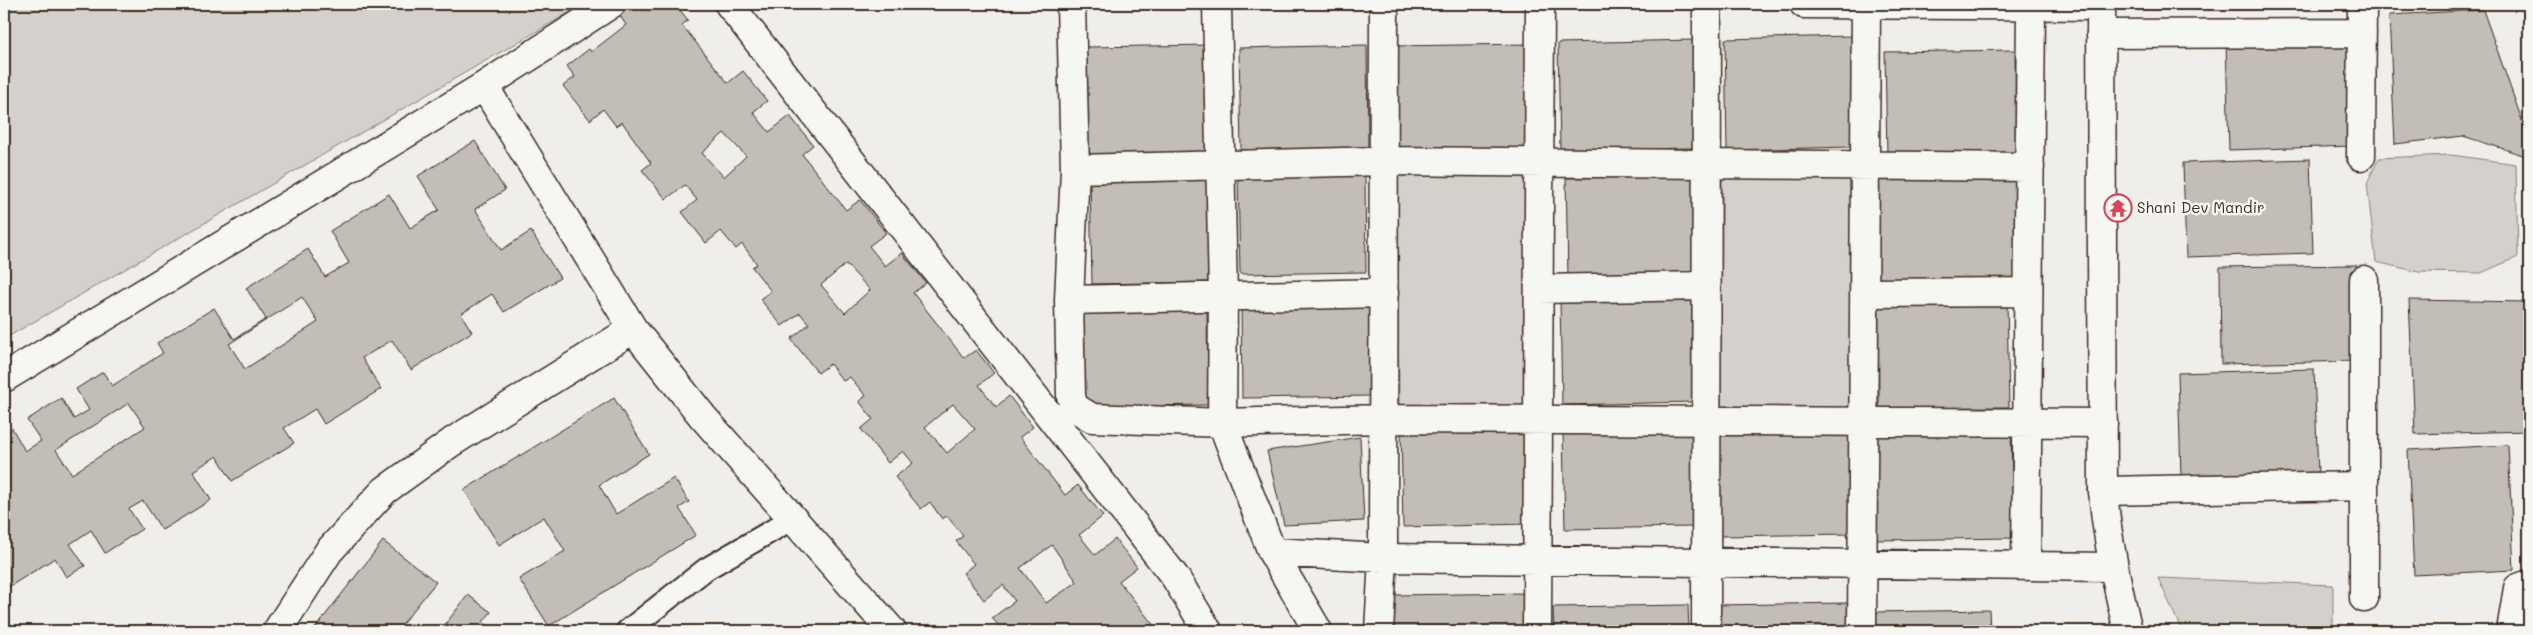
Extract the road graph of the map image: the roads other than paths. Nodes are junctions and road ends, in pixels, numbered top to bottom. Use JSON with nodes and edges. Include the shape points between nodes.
{"nodes":[{"id":1,"x":612,"y":4,"type":"edge"},
{"id":2,"x":728,"y":4,"type":"edge"},
{"id":3,"x":1071,"y":4,"type":"edge"},
{"id":4,"x":1217,"y":4,"type":"edge"},
{"id":5,"x":1384,"y":4,"type":"edge"},
{"id":6,"x":1540,"y":4,"type":"edge"},
{"id":7,"x":1707,"y":4,"type":"edge"},
{"id":8,"x":1804,"y":4,"type":"edge"},
{"id":9,"x":1820,"y":4,"type":"edge"},
{"id":10,"x":1866,"y":4,"type":"edge"},
{"id":11,"x":1939,"y":4,"type":"edge"},
{"id":12,"x":2362,"y":4,"type":"edge"},
{"id":13,"x":2101,"y":5,"type":"edge"},
{"id":14,"x":2031,"y":6,"type":"junction"},
{"id":15,"x":2362,"y":32,"type":"junction"},
{"id":16,"x":2101,"y":34,"type":"junction"},
{"id":17,"x":484,"y":86,"type":"junction"},
{"id":18,"x":2361,"y":156,"type":"dead end"},
{"id":19,"x":1384,"y":162,"type":"junction"},
{"id":20,"x":1539,"y":163,"type":"junction"},
{"id":21,"x":1707,"y":165,"type":"junction"},
{"id":22,"x":1864,"y":166,"type":"junction"},
{"id":23,"x":1220,"y":167,"type":"junction"},
{"id":24,"x":2030,"y":167,"type":"junction"},
{"id":25,"x":1075,"y":169,"type":"junction"},
{"id":26,"x":2364,"y":280,"type":"dead end"},
{"id":27,"x":1706,"y":286,"type":"junction"},
{"id":28,"x":1539,"y":289,"type":"junction"},
{"id":29,"x":2028,"y":292,"type":"junction"},
{"id":30,"x":1384,"y":293,"type":"junction"},
{"id":31,"x":1864,"y":294,"type":"junction"},
{"id":32,"x":1222,"y":296,"type":"junction"},
{"id":33,"x":1069,"y":300,"type":"junction"},
{"id":34,"x":633,"y":329,"type":"junction"},
{"id":35,"x":4,"y":378,"type":"edge"},
{"id":36,"x":1383,"y":419,"type":"junction"},
{"id":37,"x":1538,"y":420,"type":"junction"},
{"id":38,"x":1706,"y":421,"type":"junction"},
{"id":39,"x":1863,"y":421,"type":"junction"},
{"id":40,"x":2027,"y":422,"type":"junction"},
{"id":41,"x":2103,"y":422,"type":"junction"},
{"id":42,"x":1222,"y":423,"type":"junction"},
{"id":43,"x":2364,"y":486,"type":"junction"},
{"id":44,"x":2104,"y":491,"type":"junction"},
{"id":45,"x":792,"y":519,"type":"junction"},
{"id":46,"x":1272,"y":552,"type":"junction"},
{"id":47,"x":1383,"y":558,"type":"junction"},
{"id":48,"x":1538,"y":560,"type":"junction"},
{"id":49,"x":1706,"y":562,"type":"junction"},
{"id":50,"x":1862,"y":564,"type":"junction"},
{"id":51,"x":2026,"y":565,"type":"junction"},
{"id":52,"x":2113,"y":567,"type":"junction"},
{"id":53,"x":2529,"y":584,"type":"edge"},
{"id":54,"x":2364,"y":598,"type":"dead end"},
{"id":55,"x":277,"y":631,"type":"edge"},
{"id":56,"x":627,"y":631,"type":"edge"},
{"id":57,"x":892,"y":631,"type":"edge"},
{"id":58,"x":1208,"y":631,"type":"edge"},
{"id":59,"x":1318,"y":631,"type":"edge"},
{"id":60,"x":1378,"y":631,"type":"edge"},
{"id":61,"x":1538,"y":631,"type":"edge"},
{"id":62,"x":1706,"y":631,"type":"edge"},
{"id":63,"x":1862,"y":631,"type":"edge"},
{"id":64,"x":2128,"y":631,"type":"edge"},
{"id":65,"x":2511,"y":631,"type":"edge"}],
"edges":[{"from":1,"to":17,"type":"street"},
{"from":2,"to":58,"type":"street","via":[[1169,569]]},
{"from":3,"to":25,"type":"street"},
{"from":4,"to":23,"type":"street"},
{"from":5,"to":19,"type":"street"},
{"from":6,"to":20,"type":"street"},
{"from":7,"to":21,"type":"street"},
{"from":8,"to":9,"type":"street"},
{"from":9,"to":10,"type":"street"},
{"from":10,"to":11,"type":"street"},
{"from":10,"to":22,"type":"street"},
{"from":11,"to":14,"type":"street"},
{"from":12,"to":15,"type":"street"},
{"from":13,"to":14,"type":"street"},
{"from":13,"to":16,"type":"street"},
{"from":14,"to":24,"type":"street"},
{"from":15,"to":16,"type":"street"},
{"from":15,"to":18,"type":"street"},
{"from":16,"to":41,"type":"street"},
{"from":17,"to":34,"type":"street"},
{"from":17,"to":35,"type":"street"},
{"from":19,"to":20,"type":"street"},
{"from":19,"to":23,"type":"street"},
{"from":19,"to":30,"type":"street"},
{"from":20,"to":21,"type":"street"},
{"from":20,"to":28,"type":"street"},
{"from":21,"to":22,"type":"street"},
{"from":21,"to":27,"type":"street"},
{"from":22,"to":24,"type":"street"},
{"from":22,"to":31,"type":"street"},
{"from":23,"to":25,"type":"street"},
{"from":23,"to":32,"type":"street"},
{"from":24,"to":29,"type":"street"},
{"from":25,"to":33,"type":"street"},
{"from":26,"to":43,"type":"street"},
{"from":27,"to":28,"type":"street"},
{"from":27,"to":38,"type":"street"},
{"from":28,"to":37,"type":"street"},
{"from":29,"to":31,"type":"street"},
{"from":29,"to":40,"type":"street"},
{"from":30,"to":32,"type":"street"},
{"from":30,"to":36,"type":"street"},
{"from":31,"to":39,"type":"street"},
{"from":32,"to":33,"type":"street"},
{"from":32,"to":42,"type":"street"},
{"from":33,"to":42,"type":"street","via":[[1074,407],[1092,418]]},
{"from":34,"to":45,"type":"street","via":[[703,417]]},
{"from":34,"to":55,"type":"street","via":[[452,442],[384,492],[329,551]]},
{"from":36,"to":37,"type":"street"},
{"from":36,"to":42,"type":"street"},
{"from":36,"to":47,"type":"street"},
{"from":37,"to":38,"type":"street"},
{"from":37,"to":48,"type":"street"},
{"from":38,"to":39,"type":"street"},
{"from":38,"to":49,"type":"street"},
{"from":39,"to":40,"type":"street"},
{"from":39,"to":50,"type":"street"},
{"from":40,"to":41,"type":"street"},
{"from":40,"to":51,"type":"street"},
{"from":41,"to":44,"type":"street"},
{"from":42,"to":46,"type":"street"},
{"from":43,"to":44,"type":"street"},
{"from":43,"to":54,"type":"street"},
{"from":44,"to":52,"type":"street"},
{"from":45,"to":56,"type":"lane","via":[[706,569]]},
{"from":45,"to":57,"type":"street"},
{"from":46,"to":47,"type":"street"},
{"from":46,"to":59,"type":"street"},
{"from":47,"to":48,"type":"street"},
{"from":47,"to":60,"type":"street"},
{"from":48,"to":49,"type":"street"},
{"from":48,"to":61,"type":"street"},
{"from":49,"to":50,"type":"street"},
{"from":49,"to":62,"type":"street"},
{"from":50,"to":51,"type":"street"},
{"from":50,"to":63,"type":"street"},
{"from":51,"to":52,"type":"street"},
{"from":52,"to":64,"type":"street"},
{"from":53,"to":65,"type":"street","via":[[2518,588]]}]}
